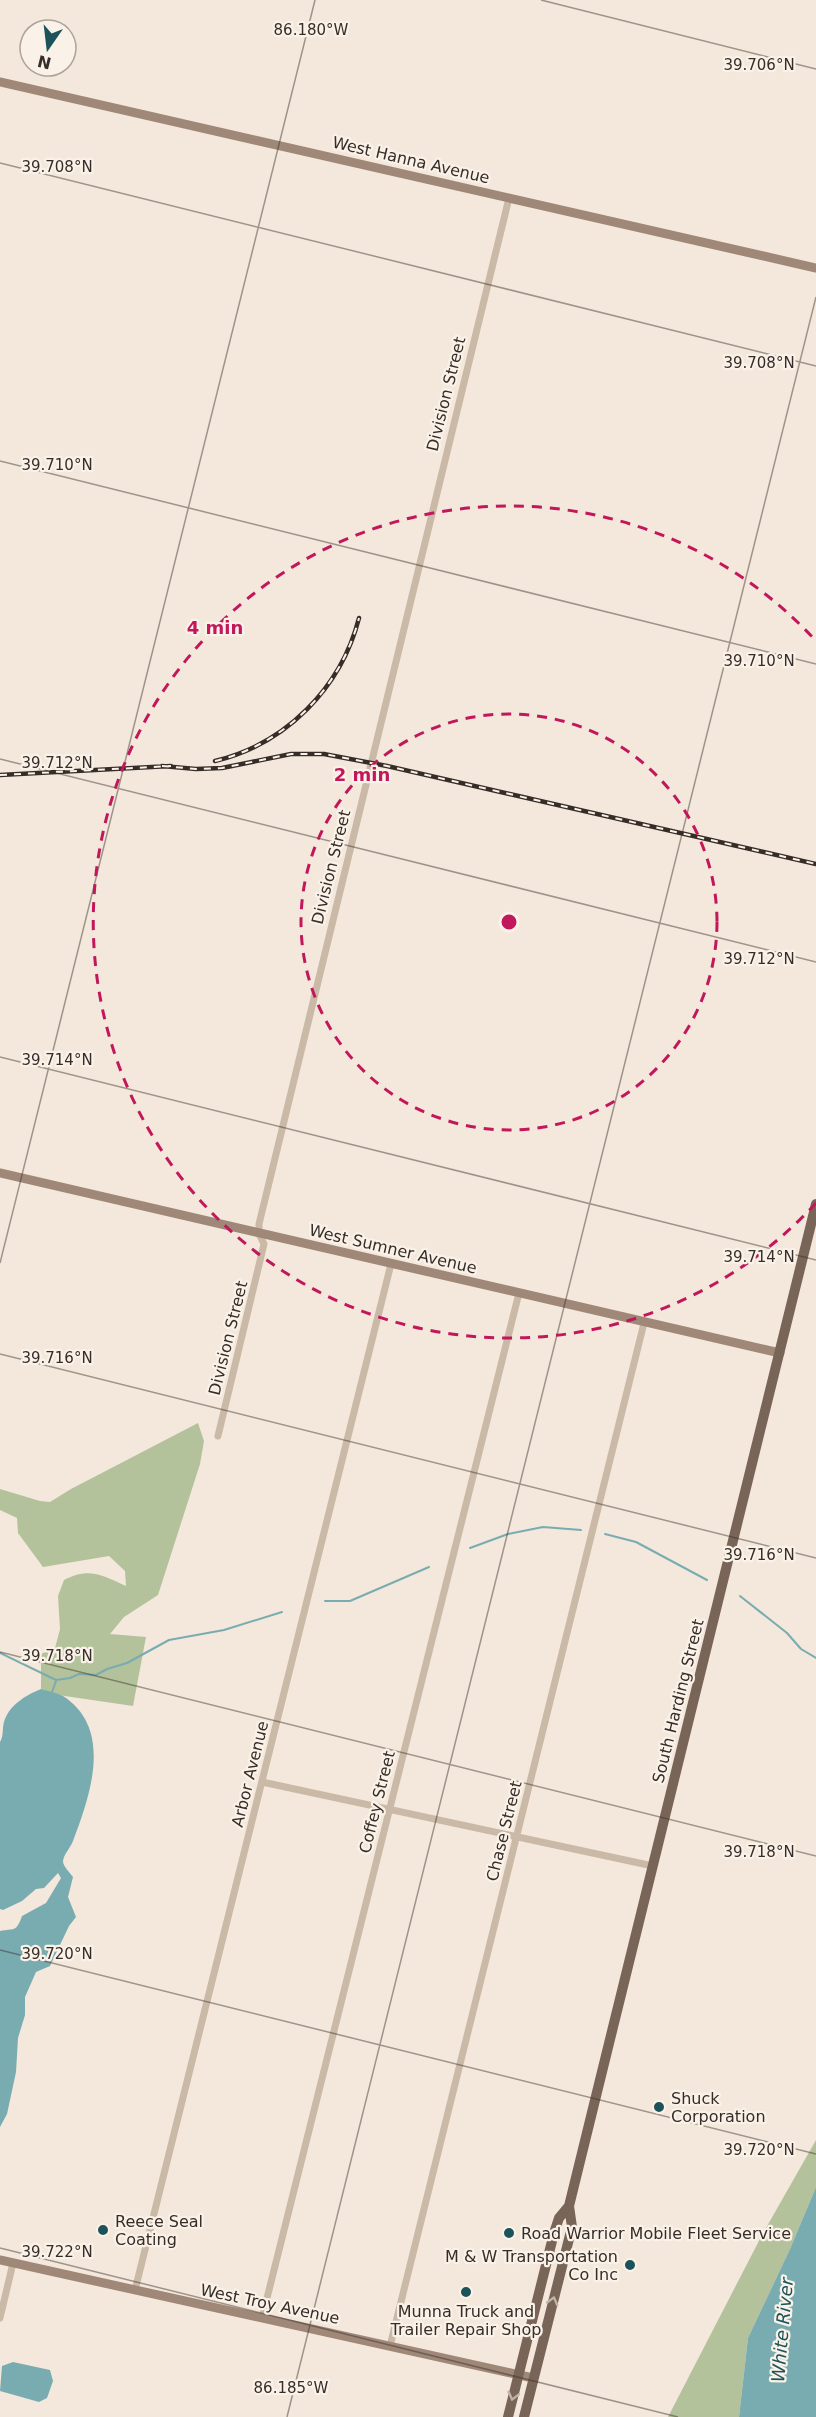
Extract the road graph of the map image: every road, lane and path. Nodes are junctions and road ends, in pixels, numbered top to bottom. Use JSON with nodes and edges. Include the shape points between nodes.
{"nodes":[{"id":1,"x":0,"y":82,"type":"edge"},
{"id":2,"x":509,"y":198,"type":"junction"},
{"id":3,"x":816,"y":268,"type":"edge"},
{"id":4,"x":0,"y":1173,"type":"edge"},
{"id":5,"x":816,"y":1204,"type":"edge"},
{"id":6,"x":259,"y":1234,"type":"junction"},
{"id":7,"x":391,"y":1264,"type":"junction"},
{"id":8,"x":519,"y":1293,"type":"junction"},
{"id":9,"x":644,"y":1323,"type":"junction"},
{"id":10,"x":780,"y":1353,"type":"junction"},
{"id":11,"x":218,"y":1436,"type":"dead end"},
{"id":12,"x":262,"y":1782,"type":"junction"},
{"id":13,"x":389,"y":1809,"type":"junction"},
{"id":14,"x":516,"y":1837,"type":"junction"},
{"id":15,"x":653,"y":1866,"type":"junction"},
{"id":16,"x":569,"y":2206,"type":"junction"},
{"id":17,"x":0,"y":2260,"type":"edge"},
{"id":18,"x":13,"y":2263,"type":"junction"},
{"id":19,"x":135,"y":2290,"type":"junction"},
{"id":20,"x":0,"y":2318,"type":"edge"},
{"id":21,"x":262,"y":2318,"type":"junction"},
{"id":22,"x":390,"y":2346,"type":"junction"},
{"id":23,"x":518,"y":2375,"type":"junction"},
{"id":24,"x":533,"y":2378,"type":"junction"},
{"id":25,"x":508,"y":2417,"type":"edge"},
{"id":26,"x":524,"y":2417,"type":"edge"}],
"edges":[{"from":1,"to":2,"type":"main road","name":"West Hanna Avenue"},
{"from":2,"to":3,"type":"main road","name":"West Hanna Avenue"},
{"from":2,"to":6,"type":"street","name":"Division Street"},
{"from":4,"to":6,"type":"main road","name":"West Sumner Avenue"},
{"from":5,"to":10,"type":"main road","name":"South Harding Street"},
{"from":6,"to":7,"type":"main road","name":"West Sumner Avenue"},
{"from":6,"to":11,"type":"street","name":"Division Street","via":[[264,1244]]},
{"from":7,"to":8,"type":"main road","name":"West Sumner Avenue"},
{"from":7,"to":12,"type":"street","name":"Arbor Avenue"},
{"from":8,"to":9,"type":"main road","name":"West Sumner Avenue"},
{"from":8,"to":13,"type":"street","name":"Coffey Street"},
{"from":9,"to":10,"type":"main road","name":"West Sumner Avenue"},
{"from":9,"to":14,"type":"street","name":"Chase Street"},
{"from":10,"to":15,"type":"main road","name":"South Harding Street"},
{"from":12,"to":13,"type":"street"},
{"from":12,"to":19,"type":"street","name":"Arbor Avenue"},
{"from":13,"to":14,"type":"street"},
{"from":13,"to":21,"type":"street","name":"Coffey Street"},
{"from":14,"to":15,"type":"street"},
{"from":14,"to":22,"type":"street","name":"Chase Street"},
{"from":15,"to":16,"type":"main road","name":"South Harding Street"},
{"from":16,"to":23,"type":"main road","via":[[554,2233]]},
{"from":24,"to":16,"type":"main road","one_way":true,"via":[[572,2227]]},
{"from":17,"to":18,"type":"main road","name":"West Troy Avenue"},
{"from":18,"to":19,"type":"main road","name":"West Troy Avenue"},
{"from":18,"to":20,"type":"street"},
{"from":19,"to":21,"type":"main road","name":"West Troy Avenue"},
{"from":21,"to":22,"type":"main road","name":"West Troy Avenue"},
{"from":22,"to":23,"type":"main road","name":"West Troy Avenue"},
{"from":23,"to":24,"type":"main road","name":"West Troy Avenue"},
{"from":23,"to":25,"type":"main road","one_way":true},
{"from":24,"to":26,"type":"main road"}]}
